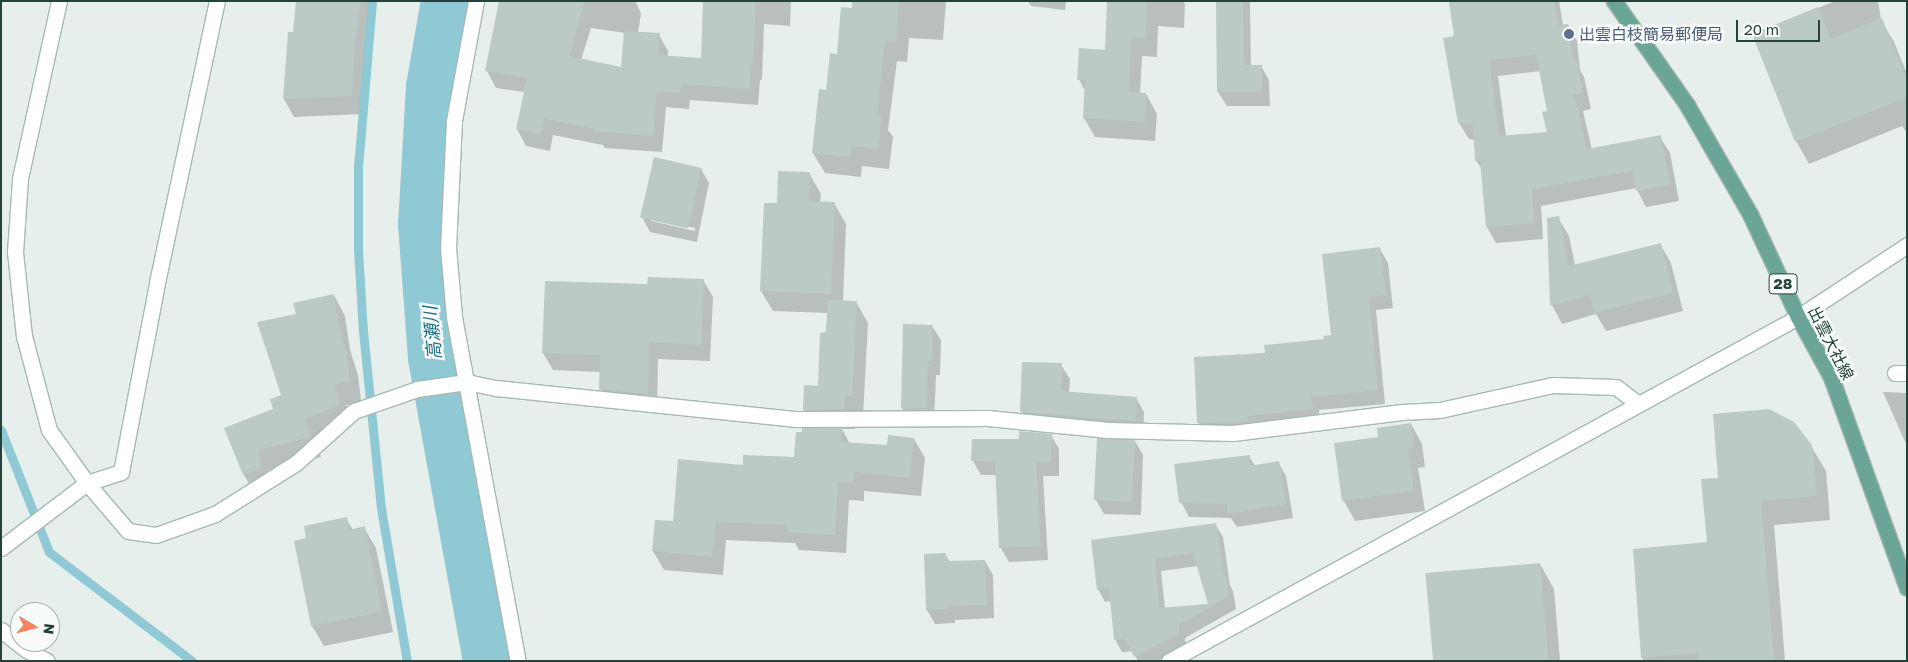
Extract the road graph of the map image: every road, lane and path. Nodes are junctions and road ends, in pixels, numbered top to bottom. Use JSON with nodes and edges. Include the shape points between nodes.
{"nodes":[{"id":1,"x":59,"y":1,"type":"edge"},
{"id":2,"x":217,"y":1,"type":"edge"},
{"id":3,"x":476,"y":1,"type":"edge"},
{"id":4,"x":1614,"y":1,"type":"edge"},
{"id":5,"x":1907,"y":245,"type":"edge"},
{"id":6,"x":1798,"y":316,"type":"junction"},
{"id":7,"x":467,"y":382,"type":"junction"},
{"id":8,"x":1637,"y":403,"type":"junction"},
{"id":9,"x":87,"y":483,"type":"junction"},
{"id":10,"x":1,"y":548,"type":"edge"},
{"id":11,"x":1907,"y":588,"type":"edge"},
{"id":12,"x":1,"y":630,"type":"edge"},
{"id":13,"x":47,"y":661,"type":"edge"},
{"id":14,"x":518,"y":661,"type":"edge"},
{"id":15,"x":1169,"y":661,"type":"edge"}],
"edges":[{"from":1,"to":9,"type":"street","via":[[20,179],[15,252],[24,336],[49,430]]},
{"from":2,"to":9,"type":"street","via":[[121,472]]},
{"from":3,"to":7,"type":"street","via":[[454,121],[448,248],[454,317]]},
{"from":4,"to":6,"type":"main road","name":"出雲大社線","number":"28","via":[[1687,105],[1750,214]]},
{"from":5,"to":6,"type":"street"},
{"from":6,"to":8,"type":"street"},
{"from":6,"to":11,"type":"main road","name":"出雲大社線","number":"28","via":[[1831,377]]},
{"from":7,"to":8,"type":"street","via":[[506,390],[794,419],[988,418],[1108,430],[1233,433],[1440,410],[1553,385],[1616,387]]},
{"from":7,"to":9,"type":"street","via":[[417,389],[354,411],[296,463],[223,508],[156,535],[128,531]]},
{"from":7,"to":14,"type":"street"},
{"from":8,"to":15,"type":"street"},
{"from":9,"to":10,"type":"street"},
{"from":12,"to":13,"type":"street"}]}
